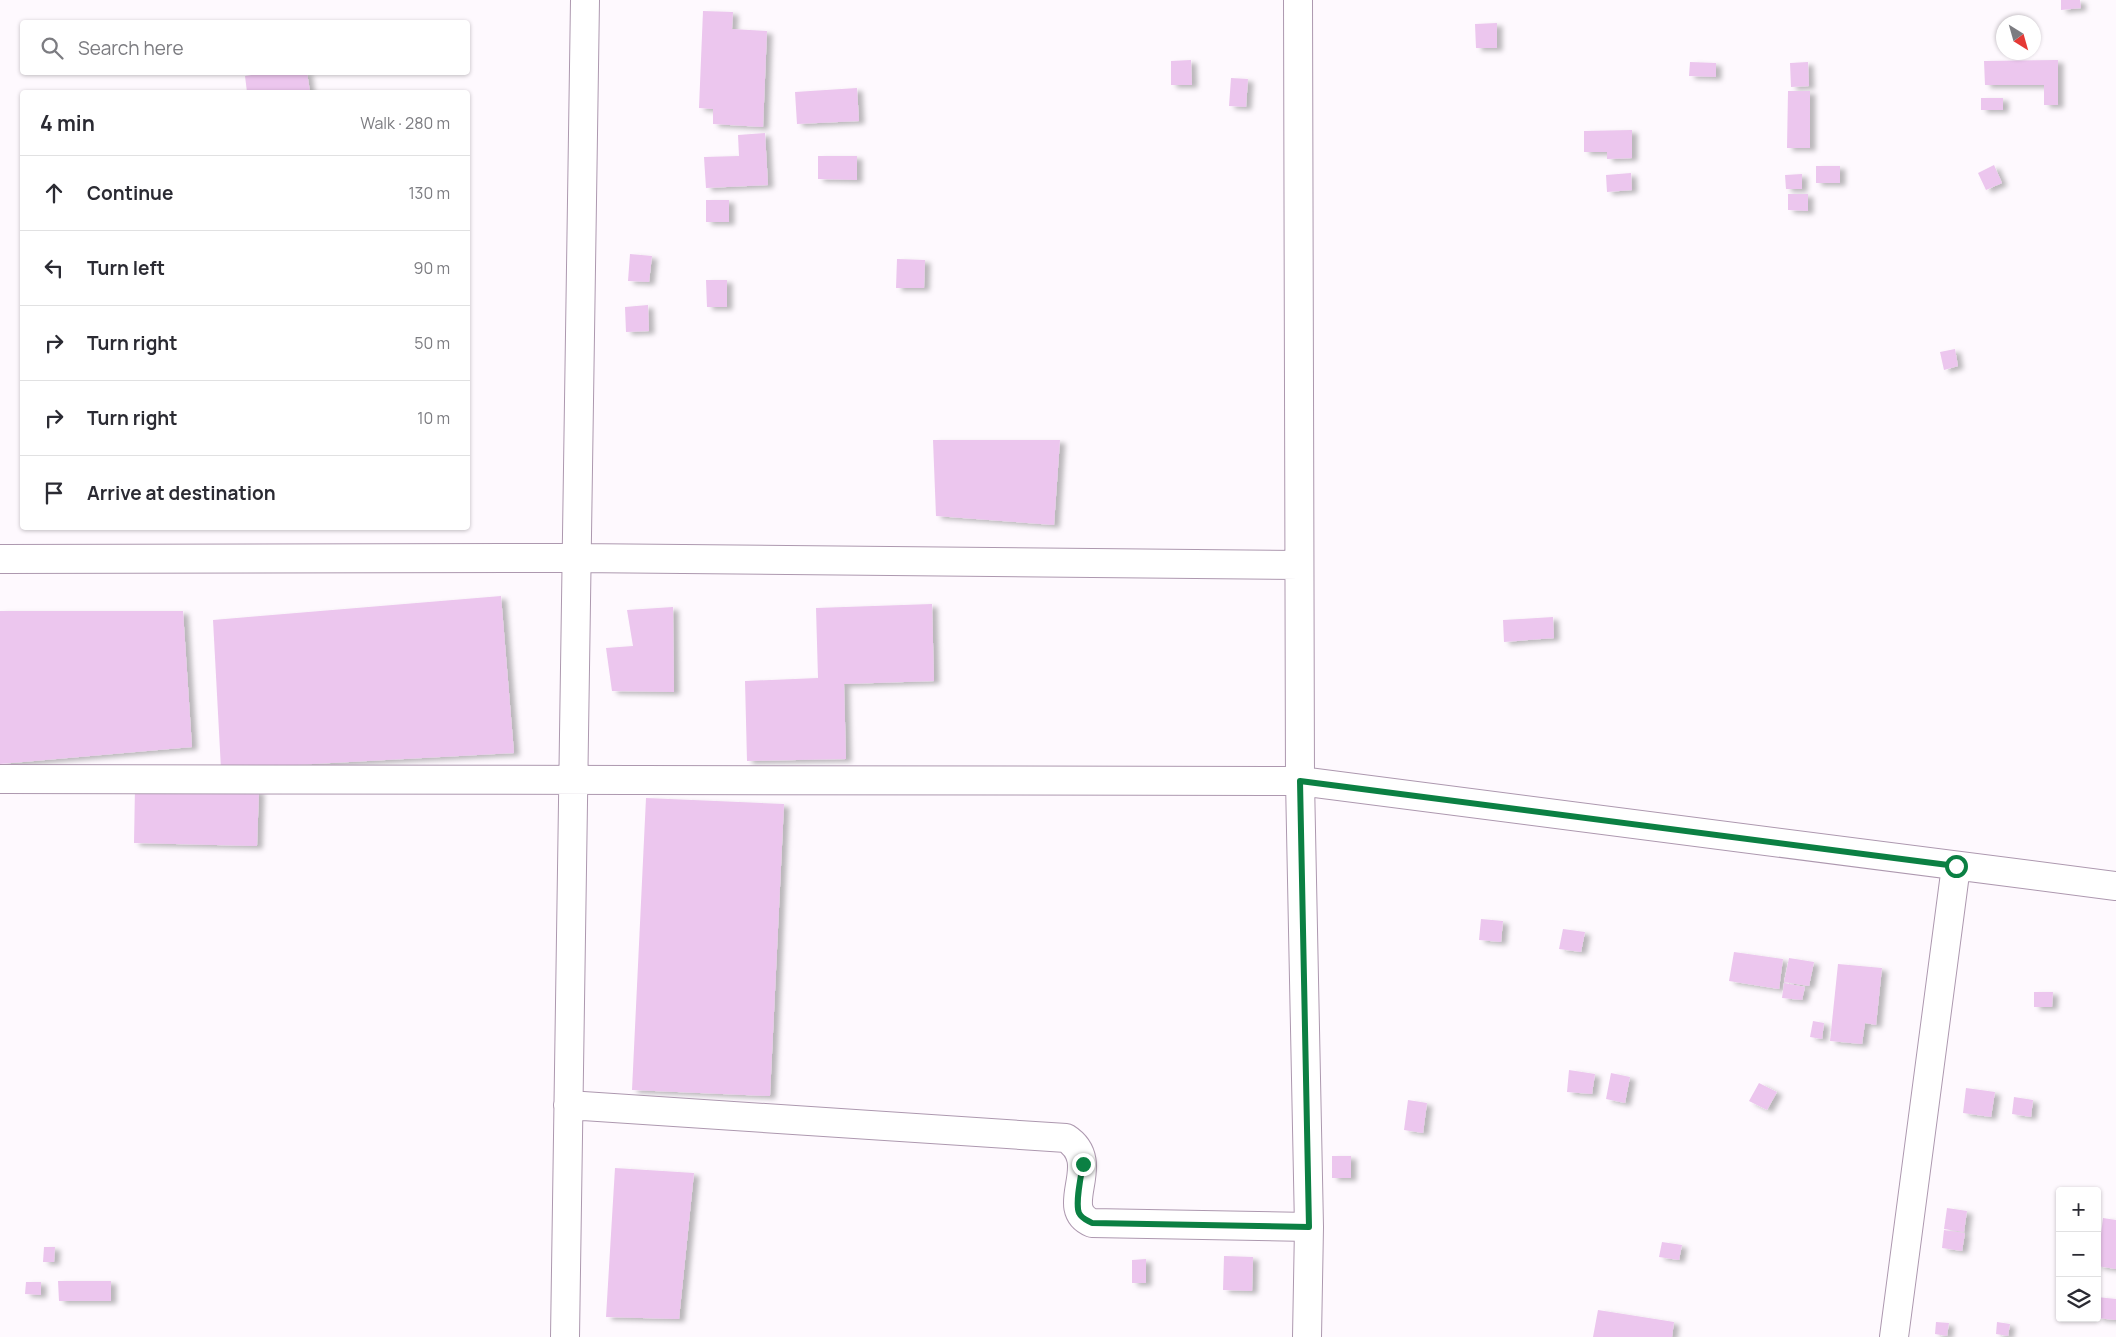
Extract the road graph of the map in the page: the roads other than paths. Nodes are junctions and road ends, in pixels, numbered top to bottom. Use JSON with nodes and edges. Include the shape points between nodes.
{"nodes":[{"id":1,"x":585,"y":0,"type":"edge"},
{"id":2,"x":1298,"y":0,"type":"edge"},
{"id":3,"x":576,"y":558,"type":"junction"},
{"id":4,"x":0,"y":559,"type":"edge"},
{"id":5,"x":1299,"y":564,"type":"junction"},
{"id":6,"x":0,"y":779,"type":"edge"},
{"id":7,"x":572,"y":781,"type":"junction"},
{"id":8,"x":1300,"y":781,"type":"junction"},
{"id":9,"x":1956,"y":866,"type":"junction"},
{"id":10,"x":2116,"y":886,"type":"edge"},
{"id":11,"x":568,"y":1105,"type":"junction"},
{"id":12,"x":1309,"y":1227,"type":"junction"},
{"id":13,"x":564,"y":1337,"type":"edge"},
{"id":14,"x":1308,"y":1337,"type":"edge"},
{"id":15,"x":1894,"y":1337,"type":"edge"}],
"edges":[{"from":1,"to":3,"type":"street"},
{"from":2,"to":5,"type":"street"},
{"from":3,"to":4,"type":"street"},
{"from":3,"to":5,"type":"street"},
{"from":3,"to":7,"type":"street"},
{"from":5,"to":8,"type":"street"},
{"from":6,"to":7,"type":"street"},
{"from":7,"to":8,"type":"street"},
{"from":7,"to":11,"type":"street"},
{"from":8,"to":9,"type":"street"},
{"from":8,"to":12,"type":"street"},
{"from":9,"to":10,"type":"street"},
{"from":9,"to":15,"type":"street"},
{"from":11,"to":12,"type":"street","via":[[1066,1138],[1081,1153],[1079,1212],[1092,1223]]},
{"from":11,"to":13,"type":"street"},
{"from":12,"to":14,"type":"street"}]}
